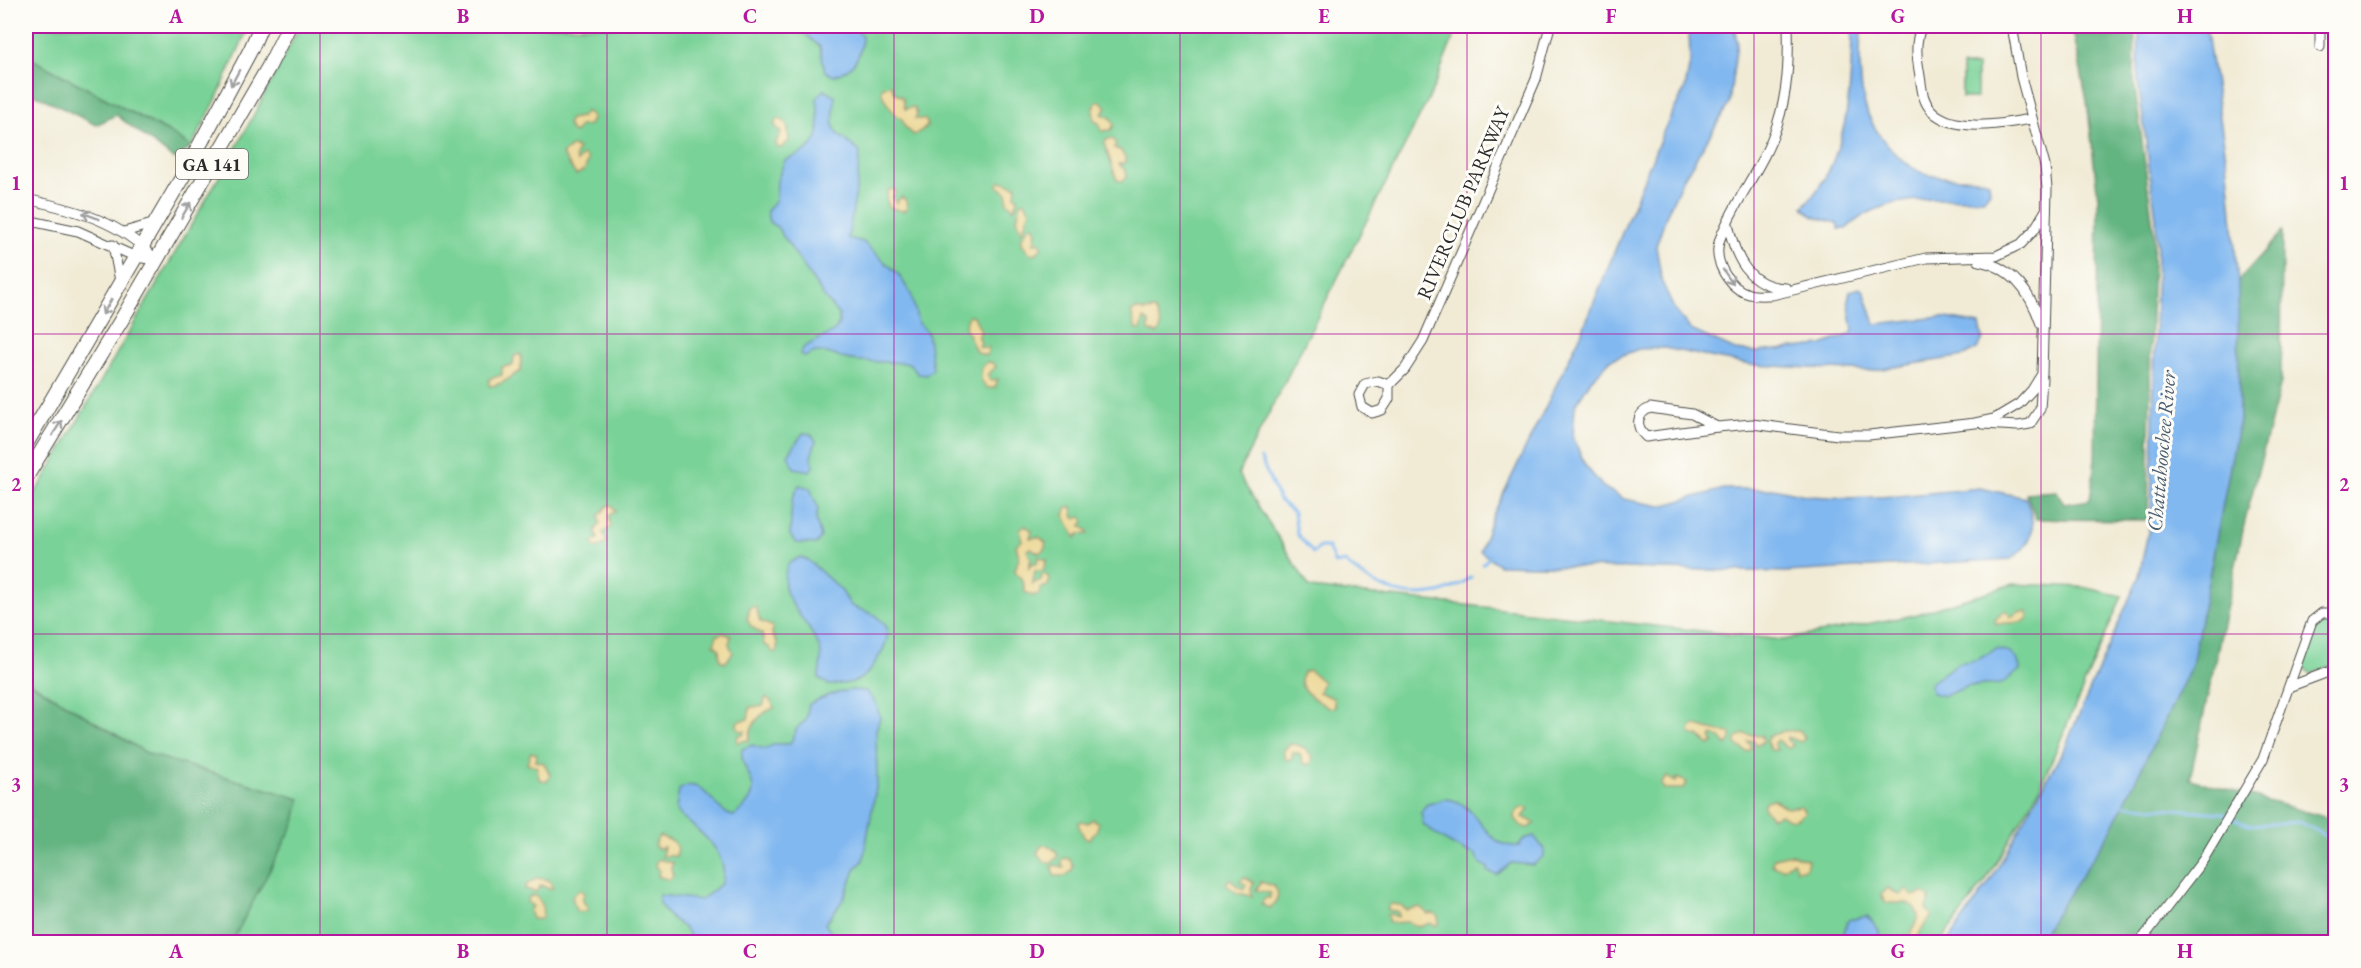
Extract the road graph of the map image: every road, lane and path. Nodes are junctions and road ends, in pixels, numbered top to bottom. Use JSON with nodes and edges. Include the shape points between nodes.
{"nodes":[{"id":1,"x":261,"y":26,"type":"edge"},
{"id":2,"x":289,"y":26,"type":"edge"},
{"id":3,"x":1550,"y":26,"type":"edge"},
{"id":4,"x":1788,"y":26,"type":"edge"},
{"id":5,"x":1922,"y":26,"type":"edge"},
{"id":6,"x":2012,"y":26,"type":"edge"},
{"id":7,"x":2320,"y":26,"type":"edge"},
{"id":8,"x":2320,"y":47,"type":"dead end"},
{"id":9,"x":2031,"y":119,"type":"junction"},
{"id":10,"x":26,"y":199,"type":"edge"},
{"id":11,"x":64,"y":207,"type":"junction"},
{"id":12,"x":2047,"y":208,"type":"junction"},
{"id":13,"x":26,"y":220,"type":"edge"},
{"id":14,"x":156,"y":223,"type":"junction"},
{"id":15,"x":1728,"y":224,"type":"junction"},
{"id":16,"x":60,"y":227,"type":"junction"},
{"id":17,"x":124,"y":232,"type":"junction"},
{"id":18,"x":113,"y":245,"type":"junction"},
{"id":19,"x":140,"y":251,"type":"junction"},
{"id":20,"x":1965,"y":258,"type":"junction"},
{"id":21,"x":156,"y":260,"type":"junction"},
{"id":22,"x":120,"y":285,"type":"junction"},
{"id":23,"x":1792,"y":288,"type":"junction"},
{"id":24,"x":2043,"y":339,"type":"junction"},
{"id":25,"x":2042,"y":374,"type":"junction"},
{"id":26,"x":1389,"y":385,"type":"dead end"},
{"id":27,"x":1975,"y":423,"type":"junction"},
{"id":28,"x":1718,"y":427,"type":"junction"},
{"id":29,"x":26,"y":444,"type":"edge"},
{"id":30,"x":26,"y":477,"type":"edge"},
{"id":31,"x":2336,"y":613,"type":"edge"},
{"id":32,"x":2336,"y":669,"type":"edge"},
{"id":33,"x":2291,"y":686,"type":"junction"},
{"id":34,"x":2140,"y":942,"type":"edge"}],
"edges":[{"from":1,"to":14,"type":"highway","number":"GA 141","one_way":true},
{"from":21,"to":2,"type":"highway","number":"GA 141","one_way":true},
{"from":3,"to":26,"type":"street","name":"RIVERCLUB PARKWAY","via":[[1536,79],[1423,341]]},
{"from":4,"to":15,"type":"street","via":[[1789,66],[1777,125],[1764,159]]},
{"from":5,"to":9,"type":"street","via":[[1917,47],[1919,69],[1923,97],[1931,110],[1944,120],[1962,123]]},
{"from":6,"to":9,"type":"street"},
{"from":7,"to":8,"type":"street"},
{"from":9,"to":12,"type":"street","via":[[2045,166]]},
{"from":10,"to":11,"type":"street"},
{"from":11,"to":16,"type":"street"},
{"from":17,"to":11,"type":"street","one_way":true},
{"from":12,"to":20,"type":"street","via":[[2020,244],[1996,256]]},
{"from":12,"to":24,"type":"street"},
{"from":13,"to":16,"type":"street"},
{"from":14,"to":17,"type":"street"},
{"from":14,"to":19,"type":"highway","number":"GA 141"},
{"from":15,"to":23,"type":"street","via":[[1734,250],[1745,269],[1764,284]]},
{"from":15,"to":23,"type":"street","one_way":true,"via":[[1719,240],[1719,257],[1733,285],[1749,294],[1762,295]]},
{"from":16,"to":18,"type":"street"},
{"from":17,"to":19,"type":"street"},
{"from":18,"to":19,"type":"street"},
{"from":18,"to":22,"type":"street"},
{"from":19,"to":21,"type":"street"},
{"from":19,"to":22,"type":"highway","number":"GA 141"},
{"from":20,"to":23,"type":"street","via":[[1926,258]]},
{"from":20,"to":24,"type":"street","via":[[1992,263],[2016,280],[2033,302]]},
{"from":30,"to":21,"type":"highway","number":"GA 141","one_way":true},
{"from":22,"to":29,"type":"highway","number":"GA 141","one_way":true},
{"from":24,"to":25,"type":"street"},
{"from":25,"to":27,"type":"street","via":[[2019,404],[1994,419]]},
{"from":25,"to":27,"type":"street","via":[[2040,409],[2030,424]]},
{"from":27,"to":28,"type":"street","via":[[1869,435],[1752,424]]},
{"from":28,"to":28,"type":"street","via":[[1692,414],[1659,408],[1644,411],[1638,423],[1646,437]]},
{"from":31,"to":33,"type":"street","via":[[2322,613],[2312,621]]},
{"from":32,"to":33,"type":"street"},
{"from":33,"to":34,"type":"street","via":[[2263,759],[2235,808],[2167,910]]}]}
